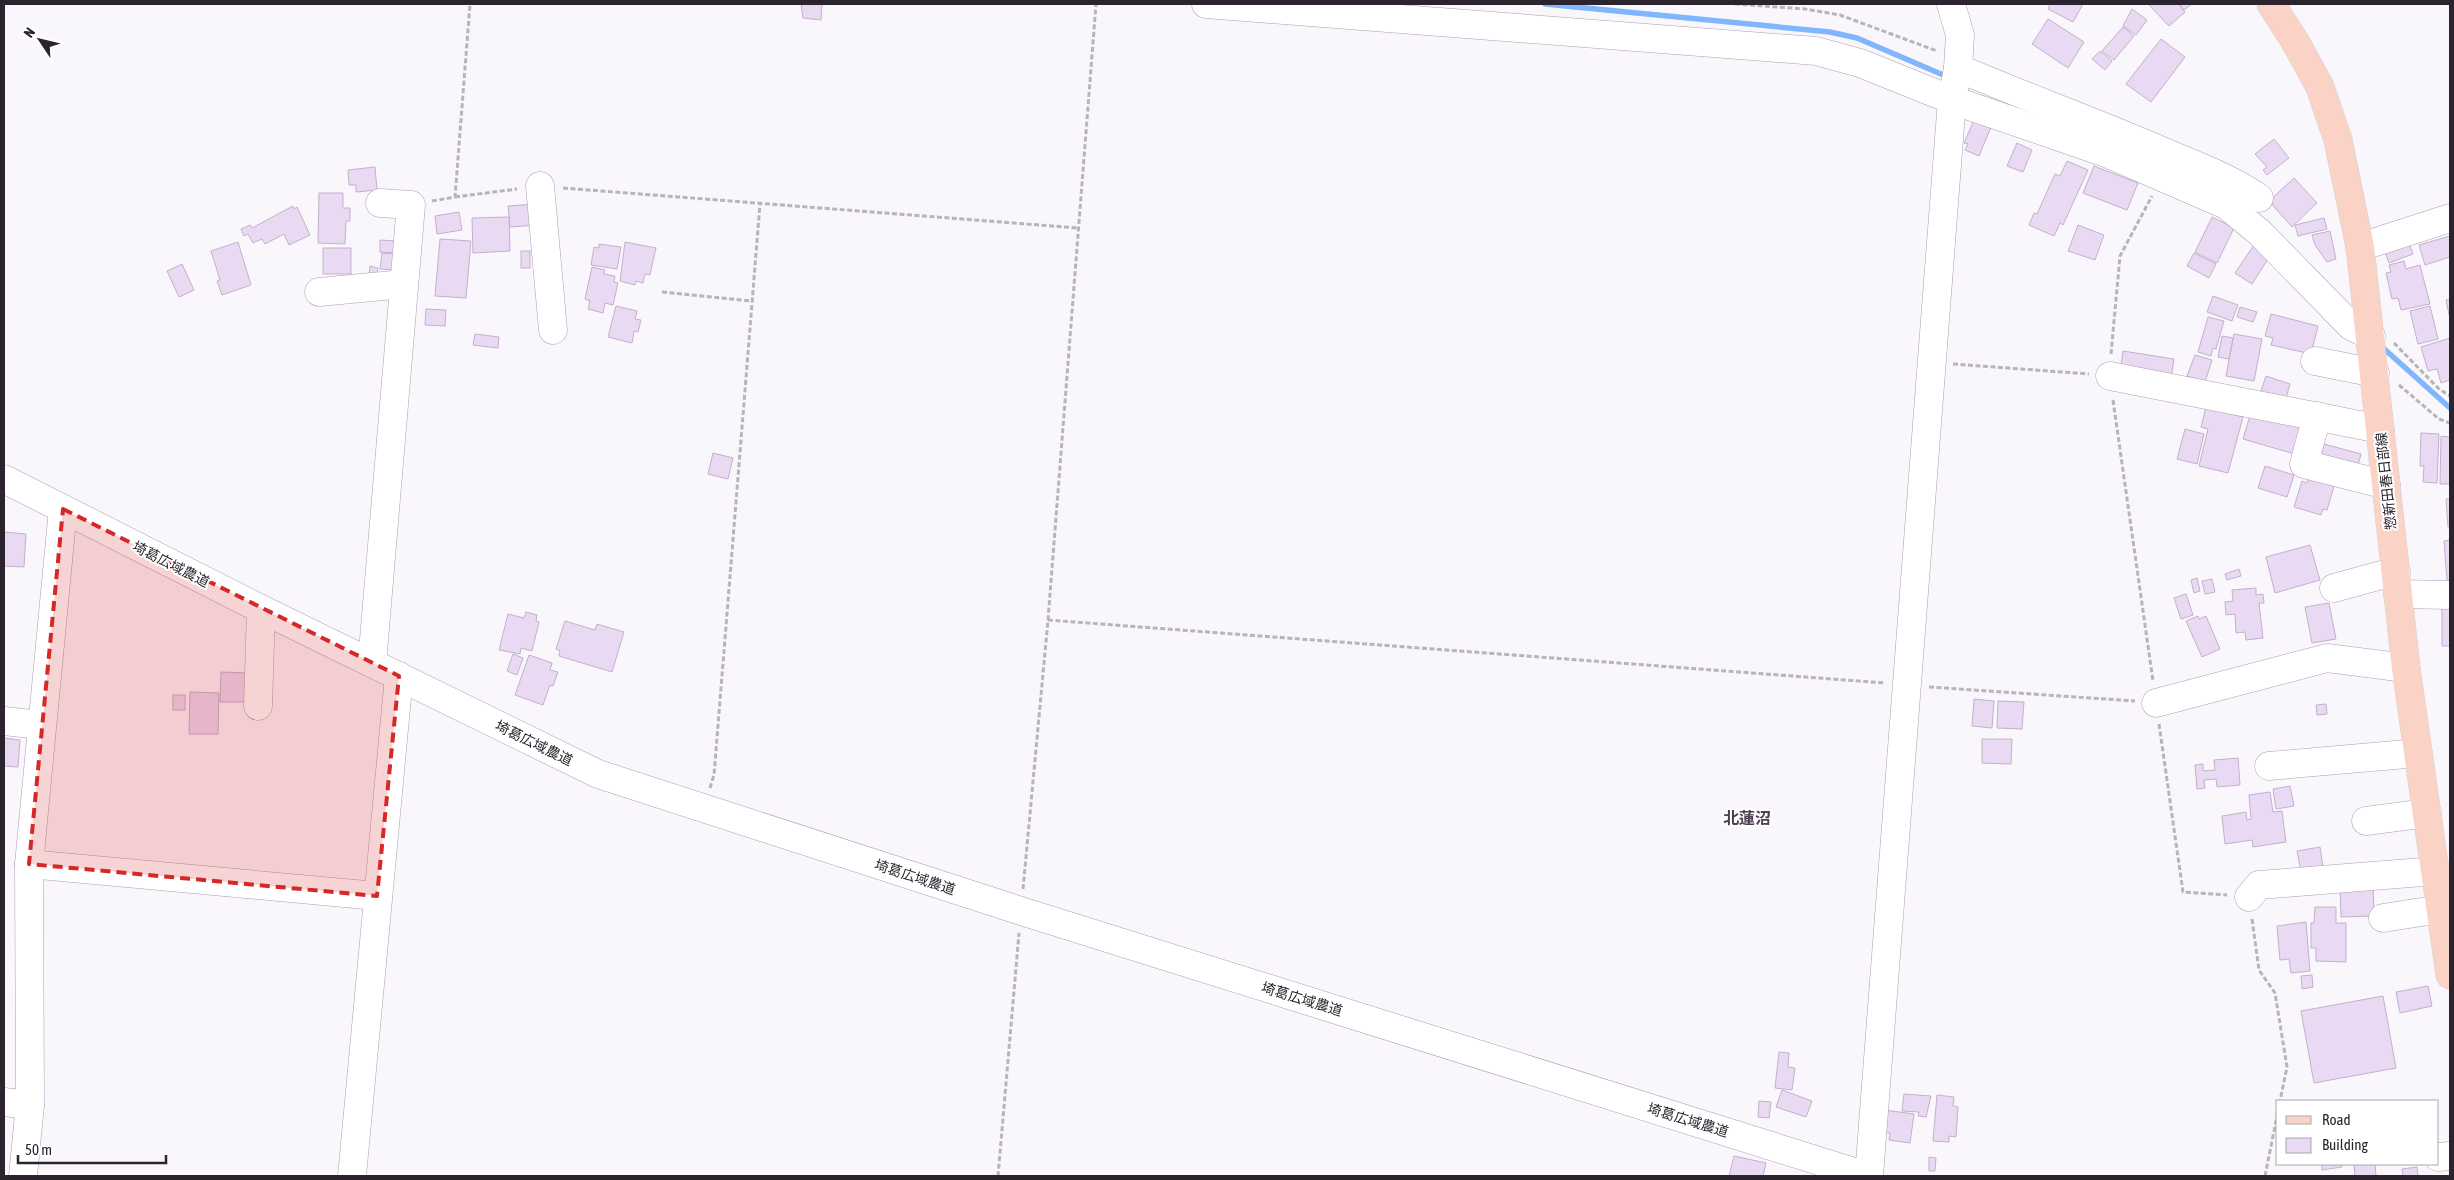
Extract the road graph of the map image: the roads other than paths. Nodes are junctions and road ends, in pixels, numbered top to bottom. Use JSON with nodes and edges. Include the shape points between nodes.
{"nodes":[{"id":1,"x":1206,"y":4,"type":"edge"},
{"id":2,"x":1950,"y":4,"type":"edge"},
{"id":3,"x":2270,"y":4,"type":"edge"},
{"id":4,"x":1959,"y":64,"type":"junction"},
{"id":5,"x":1952,"y":100,"type":"junction"},
{"id":6,"x":540,"y":186,"type":"road end"},
{"id":7,"x":2259,"y":198,"type":"dead end"},
{"id":8,"x":380,"y":203,"type":"dead end"},
{"id":9,"x":2450,"y":218,"type":"edge"},
{"id":10,"x":2360,"y":247,"type":"junction"},
{"id":11,"x":404,"y":284,"type":"junction"},
{"id":12,"x":319,"y":292,"type":"dead end"},
{"id":13,"x":553,"y":330,"type":"dead end"},
{"id":14,"x":2372,"y":341,"type":"junction"},
{"id":15,"x":2315,"y":361,"type":"dead end"},
{"id":16,"x":2110,"y":376,"type":"road end"},
{"id":17,"x":2317,"y":416,"type":"junction"},
{"id":18,"x":2380,"y":429,"type":"junction"},
{"id":19,"x":4,"y":479,"type":"edge"},
{"id":20,"x":2386,"y":485,"type":"junction"},
{"id":21,"x":63,"y":509,"type":"junction"},
{"id":22,"x":2397,"y":583,"type":"junction"},
{"id":23,"x":2334,"y":588,"type":"dead end"},
{"id":24,"x":2450,"y":595,"type":"edge"},
{"id":25,"x":261,"y":609,"type":"junction"},
{"id":26,"x":372,"y":663,"type":"junction"},
{"id":27,"x":2406,"y":668,"type":"junction"},
{"id":28,"x":399,"y":676,"type":"junction"},
{"id":29,"x":2156,"y":702,"type":"road end"},
{"id":30,"x":258,"y":706,"type":"dead end"},
{"id":31,"x":4,"y":721,"type":"edge"},
{"id":32,"x":42,"y":725,"type":"junction"},
{"id":33,"x":2418,"y":753,"type":"junction"},
{"id":34,"x":2269,"y":766,"type":"dead end"},
{"id":35,"x":2427,"y":813,"type":"junction"},
{"id":36,"x":2366,"y":822,"type":"dead end"},
{"id":37,"x":29,"y":864,"type":"junction"},
{"id":38,"x":2435,"y":871,"type":"junction"},
{"id":39,"x":377,"y":896,"type":"junction"},
{"id":40,"x":2248,"y":897,"type":"road end"},
{"id":41,"x":2441,"y":909,"type":"junction"},
{"id":42,"x":2383,"y":918,"type":"dead end"},
{"id":43,"x":2450,"y":975,"type":"edge"},
{"id":44,"x":17,"y":1103,"type":"edge"},
{"id":45,"x":23,"y":1176,"type":"edge"},
{"id":46,"x":352,"y":1176,"type":"edge"},
{"id":47,"x":1868,"y":1176,"type":"edge"}],
"edges":[{"from":1,"to":5,"type":"street","via":[[1816,51],[1860,63]]},
{"from":2,"to":4,"type":"street","via":[[1960,35]]},
{"from":3,"to":10,"type":"main road","name":"惣新田春日部線","via":[[2320,87],[2338,140]]},
{"from":4,"to":5,"type":"street"},
{"from":4,"to":7,"type":"street","via":[[2042,104],[2232,181]]},
{"from":5,"to":14,"type":"street","via":[[2106,154],[2226,205],[2259,232],[2351,326]]},
{"from":5,"to":47,"type":"street"},
{"from":6,"to":13,"type":"street"},
{"from":8,"to":11,"type":"street","via":[[411,205]]},
{"from":9,"to":10,"type":"street"},
{"from":10,"to":14,"type":"main road","name":"惣新田春日部線"},
{"from":11,"to":12,"type":"street"},
{"from":11,"to":26,"type":"street"},
{"from":14,"to":15,"type":"street"},
{"from":14,"to":18,"type":"main road","name":"惣新田春日部線"},
{"from":16,"to":17,"type":"street"},
{"from":17,"to":18,"type":"street"},
{"from":17,"to":20,"type":"street","via":[[2304,464]]},
{"from":18,"to":20,"type":"main road","name":"惣新田春日部線"},
{"from":19,"to":21,"type":"street","name":"埼葛広域農道"},
{"from":20,"to":22,"type":"main road","name":"惣新田春日部線"},
{"from":21,"to":25,"type":"street","name":"埼葛広域農道"},
{"from":21,"to":32,"type":"street"},
{"from":22,"to":23,"type":"street"},
{"from":22,"to":24,"type":"street"},
{"from":22,"to":27,"type":"main road","name":"惣新田春日部線"},
{"from":25,"to":26,"type":"street","name":"埼葛広域農道"},
{"from":25,"to":30,"type":"street"},
{"from":26,"to":28,"type":"street","name":"埼葛広域農道"},
{"from":27,"to":29,"type":"street","via":[[2327,658]]},
{"from":27,"to":33,"type":"main road","name":"惣新田春日部線"},
{"from":28,"to":39,"type":"street"},
{"from":28,"to":47,"type":"street","name":"埼葛広域農道","via":[[598,774],[1021,911]]},
{"from":31,"to":32,"type":"street"},
{"from":32,"to":37,"type":"street"},
{"from":33,"to":34,"type":"street"},
{"from":33,"to":35,"type":"main road","name":"惣新田春日部線"},
{"from":35,"to":36,"type":"street"},
{"from":35,"to":38,"type":"main road","name":"惣新田春日部線"},
{"from":37,"to":39,"type":"street"},
{"from":37,"to":44,"type":"street"},
{"from":38,"to":40,"type":"street","via":[[2259,886]]},
{"from":38,"to":41,"type":"main road","name":"惣新田春日部線"},
{"from":39,"to":46,"type":"street"},
{"from":41,"to":42,"type":"street"},
{"from":41,"to":43,"type":"main road","name":"惣新田春日部線"},
{"from":44,"to":45,"type":"street"}]}
